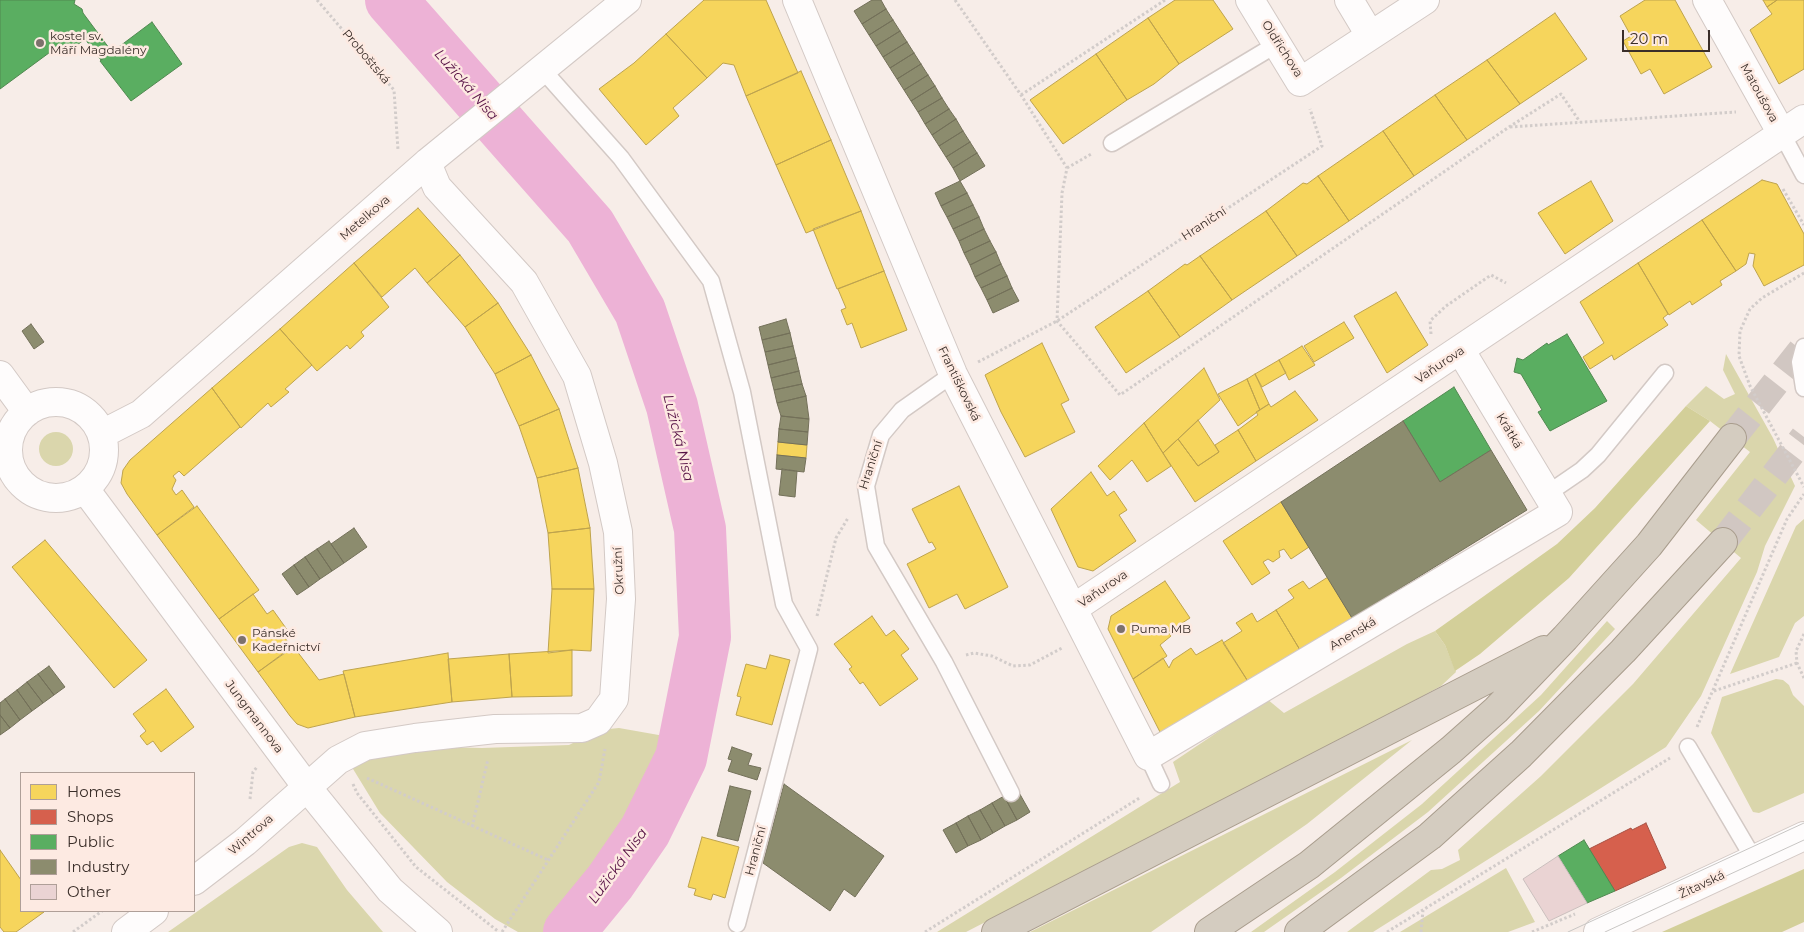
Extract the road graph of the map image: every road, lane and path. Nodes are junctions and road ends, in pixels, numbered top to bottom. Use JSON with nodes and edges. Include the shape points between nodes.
{"nodes":[{"id":1,"x":317,"y":0,"type":"edge"},
{"id":2,"x":627,"y":0,"type":"edge"},
{"id":3,"x":797,"y":0,"type":"edge"},
{"id":4,"x":955,"y":0,"type":"edge"},
{"id":5,"x":1165,"y":0,"type":"edge"},
{"id":6,"x":1250,"y":0,"type":"edge"},
{"id":7,"x":1349,"y":0,"type":"edge"},
{"id":8,"x":1425,"y":0,"type":"edge"},
{"id":9,"x":1707,"y":0,"type":"edge"},
{"id":10,"x":1370,"y":35,"type":"junction"},
{"id":11,"x":1277,"y":44,"type":"junction"},
{"id":12,"x":541,"y":68,"type":"junction"},
{"id":13,"x":1300,"y":82,"type":"junction"},
{"id":14,"x":1021,"y":95,"type":"junction"},
{"id":15,"x":1768,"y":110,"type":"junction"},
{"id":16,"x":1580,"y":122,"type":"junction"},
{"id":17,"x":1509,"y":127,"type":"junction"},
{"id":18,"x":1793,"y":127,"type":"edge"},
{"id":19,"x":1112,"y":143,"type":"joint"},
{"id":20,"x":1067,"y":168,"type":"junction"},
{"id":21,"x":419,"y":171,"type":"junction"},
{"id":22,"x":1804,"y":175,"type":"edge"},
{"id":23,"x":1804,"y":215,"type":"edge"},
{"id":24,"x":1804,"y":225,"type":"edge"},
{"id":25,"x":1804,"y":273,"type":"edge"},
{"id":26,"x":1513,"y":287,"type":"dead end"},
{"id":27,"x":1057,"y":321,"type":"junction"},
{"id":28,"x":1431,"y":339,"type":"dead end"},
{"id":29,"x":1804,"y":347,"type":"edge"},
{"id":30,"x":1461,"y":351,"type":"junction"},
{"id":31,"x":953,"y":374,"type":"junction"},
{"id":32,"x":1665,"y":374,"type":"dead end"},
{"id":33,"x":0,"y":375,"type":"edge"},
{"id":34,"x":1804,"y":388,"type":"edge"},
{"id":35,"x":27,"y":412,"type":"junction"},
{"id":36,"x":102,"y":434,"type":"junction"},
{"id":37,"x":1732,"y":438,"type":"tunnel mouth"},
{"id":38,"x":6,"y":475,"type":"edge"},
{"id":39,"x":866,"y":486,"type":"junction"},
{"id":40,"x":1804,"y":488,"type":"edge"},
{"id":41,"x":85,"y":489,"type":"junction"},
{"id":42,"x":1804,"y":494,"type":"edge"},
{"id":43,"x":1552,"y":503,"type":"junction"},
{"id":44,"x":1722,"y":542,"type":"tunnel mouth"},
{"id":45,"x":1074,"y":608,"type":"junction"},
{"id":46,"x":1804,"y":634,"type":"edge"},
{"id":47,"x":1565,"y":638,"type":"junction"},
{"id":48,"x":1064,"y":647,"type":"dead end"},
{"id":49,"x":809,"y":648,"type":"junction"},
{"id":50,"x":944,"y":662,"type":"junction"},
{"id":51,"x":1797,"y":663,"type":"junction"},
{"id":52,"x":1804,"y":678,"type":"edge"},
{"id":53,"x":1714,"y":691,"type":"junction"},
{"id":54,"x":495,"y":729,"type":"junction"},
{"id":55,"x":606,"y":745,"type":"dead end"},
{"id":56,"x":276,"y":747,"type":"junction"},
{"id":57,"x":1688,"y":747,"type":"junction"},
{"id":58,"x":1148,"y":756,"type":"junction"},
{"id":59,"x":365,"y":777,"type":"dead end"},
{"id":60,"x":1161,"y":784,"type":"joint"},
{"id":61,"x":306,"y":786,"type":"junction"},
{"id":62,"x":1011,"y":793,"type":"dead end"},
{"id":63,"x":356,"y":794,"type":"dead end"},
{"id":64,"x":249,"y":804,"type":"dead end"},
{"id":65,"x":472,"y":827,"type":"junction"},
{"id":66,"x":1804,"y":836,"type":"edge"},
{"id":67,"x":548,"y":860,"type":"junction"},
{"id":68,"x":1755,"y":861,"type":"junction"},
{"id":69,"x":195,"y":880,"type":"edge"},
{"id":70,"x":1423,"y":910,"type":"junction"},
{"id":71,"x":101,"y":912,"type":"edge"},
{"id":72,"x":153,"y":912,"type":"edge"},
{"id":73,"x":737,"y":924,"type":"dead end"},
{"id":74,"x":73,"y":932,"type":"edge"},
{"id":75,"x":126,"y":932,"type":"edge"},
{"id":76,"x":438,"y":932,"type":"edge"},
{"id":77,"x":500,"y":932,"type":"edge"},
{"id":78,"x":925,"y":932,"type":"edge"},
{"id":79,"x":996,"y":932,"type":"edge"},
{"id":80,"x":1209,"y":932,"type":"edge"},
{"id":81,"x":1299,"y":932,"type":"edge"},
{"id":82,"x":1387,"y":932,"type":"edge"},
{"id":83,"x":1420,"y":932,"type":"edge"},
{"id":84,"x":1598,"y":932,"type":"edge"}],
"edges":[{"from":1,"to":21,"type":"path","name":"Proboštská","via":[[394,90],[399,162]]},
{"from":2,"to":12,"type":"street","name":"Metelkova"},
{"from":3,"to":31,"type":"street","name":"Františkovská"},
{"from":4,"to":14,"type":"path"},
{"from":5,"to":14,"type":"path"},
{"from":6,"to":11,"type":"street","name":"Oldřichova"},
{"from":7,"to":10,"type":"street"},
{"from":8,"to":10,"type":"street","name":"Oldřichova"},
{"from":9,"to":15,"type":"street","name":"Matoušova"},
{"from":10,"to":13,"type":"street","name":"Oldřichova"},
{"from":11,"to":13,"type":"street","name":"Oldřichova"},
{"from":11,"to":19,"type":"lane"},
{"from":12,"to":21,"type":"street","name":"Metelkova"},
{"from":12,"to":49,"type":"lane","via":[[621,158],[711,282],[742,392],[784,604]]},
{"from":13,"to":27,"type":"path","name":"Hraniční","via":[[1322,146]]},
{"from":14,"to":20,"type":"path"},
{"from":15,"to":16,"type":"path"},
{"from":15,"to":18,"type":"street","name":"Matoušova"},
{"from":16,"to":17,"type":"path"},
{"from":16,"to":17,"type":"path","via":[[1561,94]]},
{"from":17,"to":27,"type":"path","via":[[1120,395]]},
{"from":18,"to":22,"type":"lane"},
{"from":18,"to":30,"type":"street","name":"Vaňurova"},
{"from":19,"to":20,"type":"path"},
{"from":20,"to":27,"type":"path","via":[[1062,193]]},
{"from":21,"to":36,"type":"street","name":"Metelkova","via":[[141,414]]},
{"from":21,"to":54,"type":"street","name":"Okružní","via":[[438,187],[524,282],[577,376],[603,463],[618,532],[621,599],[614,699],[598,721],[582,728]]},
{"from":23,"to":24,"type":"path","via":[[1800,216]]},
{"from":25,"to":40,"type":"path","via":[[1750,309],[1740,331],[1739,356],[1750,386]]},
{"from":26,"to":28,"type":"path","via":[[1491,275],[1430,321]]},
{"from":27,"to":31,"type":"path","name":"Hraniční"},
{"from":29,"to":34,"type":"lane","via":[[1800,362]]},
{"from":30,"to":43,"type":"street","name":"Krátká"},
{"from":30,"to":45,"type":"street","name":"Vaňurova"},
{"from":31,"to":39,"type":"lane","name":"Hraniční","via":[[902,410],[881,435]]},
{"from":31,"to":45,"type":"street","name":"Františkovská"},
{"from":32,"to":43,"type":"lane","via":[[1598,455]]},
{"from":33,"to":35,"type":"street"},
{"from":35,"to":36,"type":"street","via":[[48,402],[70,404],[90,415]]},
{"from":35,"to":38,"type":"street","via":[[9,439]]},
{"from":36,"to":41,"type":"street","via":[[103,465]]},
{"from":37,"to":47,"type":"highway","via":[[1649,545]]},
{"from":38,"to":41,"type":"street","via":[[45,497],[66,498]]},
{"from":39,"to":49,"type":"path","name":"Hraniční","via":[[836,538]]},
{"from":39,"to":50,"type":"lane","via":[[876,546]]},
{"from":41,"to":56,"type":"street","name":"Jungmannova"},
{"from":42,"to":53,"type":"path","via":[[1787,519]]},
{"from":43,"to":58,"type":"street","name":"Anenská"},
{"from":44,"to":81,"type":"highway","via":[[1623,651],[1521,754],[1430,836]]},
{"from":45,"to":58,"type":"street","name":"Františkovská"},
{"from":46,"to":51,"type":"path","via":[[1796,651]]},
{"from":47,"to":79,"type":"highway"},
{"from":47,"to":80,"type":"highway","via":[[1496,710],[1451,750],[1309,865]]},
{"from":48,"to":50,"type":"path","via":[[1030,665],[1013,666],[992,656],[974,653]]},
{"from":49,"to":73,"type":"lane","name":"Hraniční"},
{"from":50,"to":62,"type":"lane"},
{"from":51,"to":52,"type":"path"},
{"from":51,"to":53,"type":"path"},
{"from":53,"to":57,"type":"path"},
{"from":54,"to":61,"type":"street","name":"Okružní","via":[[366,746],[338,760]]},
{"from":54,"to":65,"type":"path"},
{"from":55,"to":67,"type":"path","via":[[599,782]]},
{"from":56,"to":61,"type":"street","name":"Jungmannova"},
{"from":56,"to":64,"type":"path","via":[[252,772]]},
{"from":57,"to":68,"type":"lane"},
{"from":57,"to":70,"type":"path"},
{"from":58,"to":60,"type":"lane"},
{"from":59,"to":65,"type":"path"},
{"from":60,"to":78,"type":"path"},
{"from":61,"to":69,"type":"street","name":"Wintrova","via":[[245,842]]},
{"from":61,"to":76,"type":"street","name":"Jungmannova","via":[[390,890]]},
{"from":63,"to":77,"type":"path","via":[[416,866]]},
{"from":65,"to":67,"type":"path"},
{"from":66,"to":68,"type":"street","name":"Žitavská"},
{"from":67,"to":77,"type":"path"},
{"from":68,"to":84,"type":"street","name":"Žitavská"},
{"from":70,"to":82,"type":"path"},
{"from":70,"to":83,"type":"path"},
{"from":71,"to":74,"type":"path"},
{"from":72,"to":75,"type":"street"}]}
